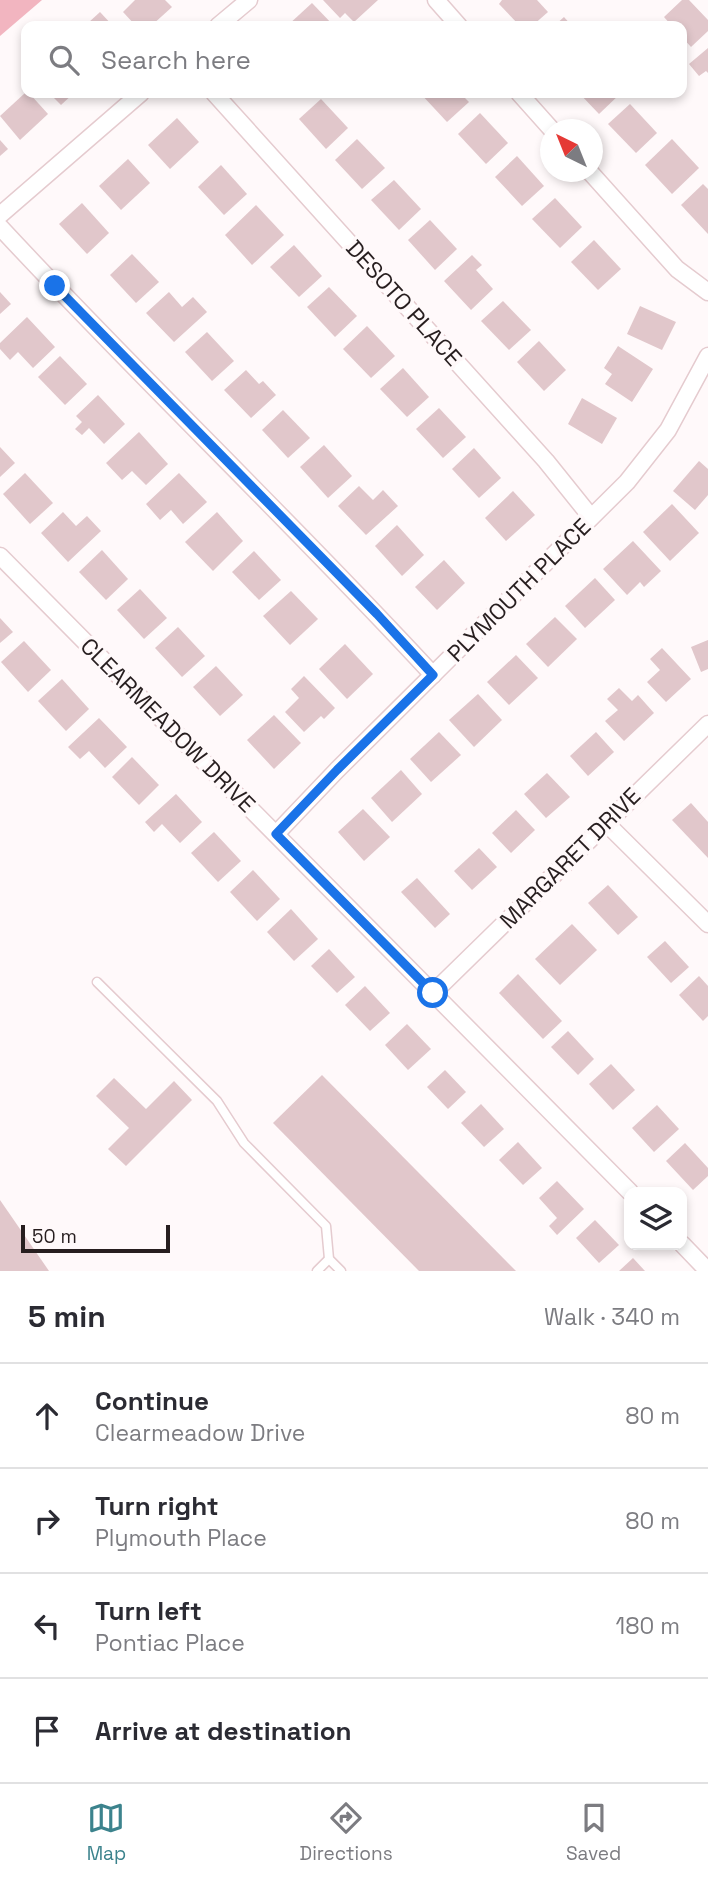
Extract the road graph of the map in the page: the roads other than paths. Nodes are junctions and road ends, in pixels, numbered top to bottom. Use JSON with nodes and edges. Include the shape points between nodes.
{"nodes":[{"id":1,"x":248,"y":0,"type":"edge"},
{"id":2,"x":436,"y":0,"type":"edge"},
{"id":3,"x":224,"y":21,"type":"edge"},
{"id":4,"x":455,"y":21,"type":"edge"},
{"id":5,"x":135,"y":98,"type":"edge"},
{"id":6,"x":219,"y":98,"type":"edge"},
{"id":7,"x":523,"y":98,"type":"edge"},
{"id":8,"x":542,"y":119,"type":"edge"},
{"id":9,"x":599,"y":182,"type":"edge"},
{"id":10,"x":0,"y":215,"type":"edge"},
{"id":11,"x":0,"y":227,"type":"edge"},
{"id":12,"x":708,"y":292,"type":"edge"},
{"id":13,"x":708,"y":356,"type":"edge"},
{"id":14,"x":591,"y":517,"type":"junction"},
{"id":15,"x":0,"y":556,"type":"edge"},
{"id":16,"x":433,"y":675,"type":"junction"},
{"id":17,"x":708,"y":724,"type":"edge"},
{"id":18,"x":606,"y":823,"type":"junction"},
{"id":19,"x":276,"y":834,"type":"junction"},
{"id":20,"x":708,"y":924,"type":"edge"},
{"id":21,"x":97,"y":982,"type":"dead end"},
{"id":22,"x":433,"y":993,"type":"junction"},
{"id":23,"x":625,"y":1187,"type":"edge"},
{"id":24,"x":687,"y":1249,"type":"edge"},
{"id":25,"x":329,"y":1259,"type":"junction"},
{"id":26,"x":317,"y":1271,"type":"edge"},
{"id":27,"x":341,"y":1271,"type":"edge"},
{"id":28,"x":708,"y":1271,"type":"edge"}],
"edges":[{"from":1,"to":3,"type":"street"},
{"from":2,"to":4,"type":"street"},
{"from":5,"to":10,"type":"street"},
{"from":6,"to":14,"type":"street","name":"DESOTO PLACE","via":[[546,461]]},
{"from":7,"to":8,"type":"street"},
{"from":9,"to":12,"type":"street","via":[[677,269]]},
{"from":11,"to":16,"type":"street"},
{"from":13,"to":14,"type":"street","name":"PLYMOUTH PLACE","via":[[668,430],[627,482]]},
{"from":14,"to":16,"type":"street","name":"PLYMOUTH PLACE"},
{"from":15,"to":19,"type":"street","name":"CLEARMEADOW DRIVE"},
{"from":16,"to":19,"type":"street","name":"PLYMOUTH PLACE"},
{"from":17,"to":18,"type":"street","name":"MARGARET DRIVE"},
{"from":18,"to":20,"type":"street"},
{"from":18,"to":22,"type":"street","name":"MARGARET DRIVE"},
{"from":19,"to":22,"type":"street","name":"CLEARMEADOW DRIVE"},
{"from":21,"to":25,"type":"lane","via":[[217,1101],[244,1143],[326,1226]]},
{"from":22,"to":23,"type":"street","name":"CLEARMEADOW DRIVE"},
{"from":24,"to":28,"type":"street"},
{"from":25,"to":26,"type":"lane"},
{"from":25,"to":27,"type":"lane"}]}
